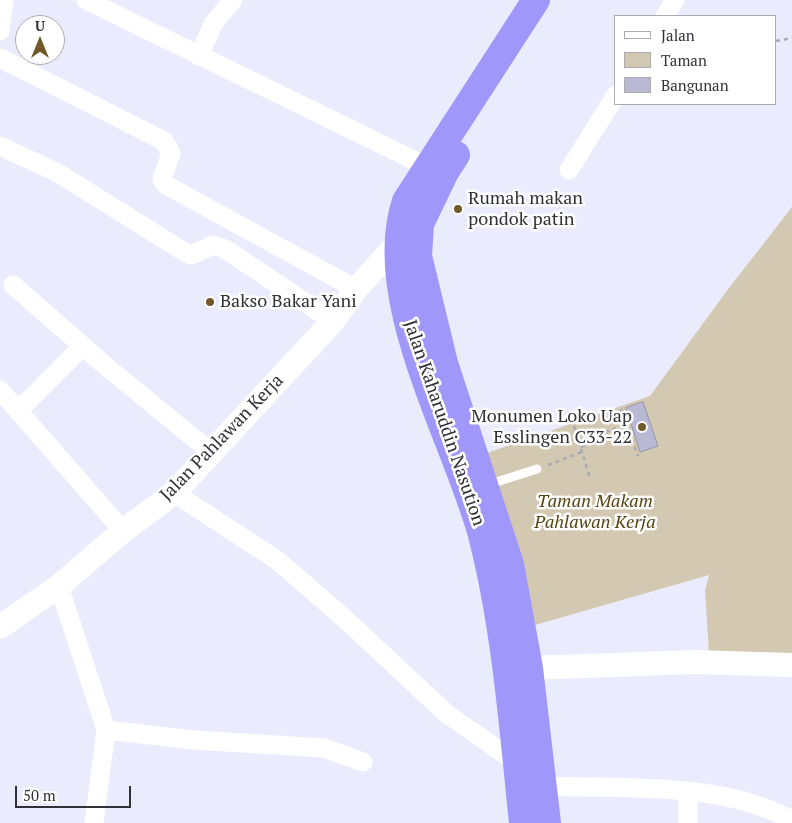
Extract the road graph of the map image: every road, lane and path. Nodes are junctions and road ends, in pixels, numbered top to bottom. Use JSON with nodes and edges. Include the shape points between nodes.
{"nodes":[{"id":1,"x":4,"y":0,"type":"edge"},
{"id":2,"x":86,"y":0,"type":"edge"},
{"id":3,"x":233,"y":0,"type":"edge"},
{"id":4,"x":536,"y":0,"type":"edge"},
{"id":5,"x":554,"y":0,"type":"edge"},
{"id":6,"x":675,"y":0,"type":"edge"},
{"id":7,"x":666,"y":15,"type":"edge"},
{"id":8,"x":0,"y":31,"type":"edge"},
{"id":9,"x":792,"y":38,"type":"edge"},
{"id":10,"x":777,"y":41,"type":"edge"},
{"id":11,"x":200,"y":56,"type":"junction"},
{"id":12,"x":0,"y":58,"type":"edge"},
{"id":13,"x":614,"y":98,"type":"edge"},
{"id":14,"x":0,"y":146,"type":"edge"},
{"id":15,"x":428,"y":166,"type":"junction"},
{"id":16,"x":569,"y":170,"type":"dead end"},
{"id":17,"x":409,"y":241,"type":"junction"},
{"id":18,"x":13,"y":284,"type":"dead end"},
{"id":19,"x":356,"y":289,"type":"junction"},
{"id":20,"x":333,"y":321,"type":"junction"},
{"id":21,"x":83,"y":346,"type":"junction"},
{"id":22,"x":0,"y":390,"type":"edge"},
{"id":23,"x":621,"y":409,"type":"dead end"},
{"id":24,"x":18,"y":411,"type":"junction"},
{"id":25,"x":627,"y":424,"type":"junction"},
{"id":26,"x":574,"y":426,"type":"dead end"},
{"id":27,"x":581,"y":447,"type":"junction"},
{"id":28,"x":211,"y":452,"type":"junction"},
{"id":29,"x":582,"y":452,"type":"junction"},
{"id":30,"x":638,"y":456,"type":"dead end"},
{"id":31,"x":537,"y":469,"type":"joint"},
{"id":32,"x":590,"y":478,"type":"dead end"},
{"id":33,"x":484,"y":486,"type":"junction"},
{"id":34,"x":174,"y":493,"type":"junction"},
{"id":35,"x":123,"y":531,"type":"junction"},
{"id":36,"x":59,"y":586,"type":"junction"},
{"id":37,"x":2,"y":623,"type":"edge"},
{"id":38,"x":792,"y":665,"type":"edge"},
{"id":39,"x":529,"y":668,"type":"junction"},
{"id":40,"x":106,"y":730,"type":"junction"},
{"id":41,"x":364,"y":762,"type":"dead end"},
{"id":42,"x":517,"y":764,"type":"junction"},
{"id":43,"x":543,"y":786,"type":"junction"},
{"id":44,"x":688,"y":791,"type":"junction"},
{"id":45,"x":792,"y":820,"type":"edge"},
{"id":46,"x":94,"y":823,"type":"edge"},
{"id":47,"x":523,"y":823,"type":"edge"},
{"id":48,"x":547,"y":823,"type":"edge"},
{"id":49,"x":688,"y":823,"type":"edge"}],
"edges":[{"from":1,"to":8,"type":"street"},
{"from":2,"to":11,"type":"street"},
{"from":3,"to":11,"type":"street","via":[[214,24]]},
{"from":4,"to":15,"type":"highway","name":"Jalan Kaharuddin Nasution"},
{"from":5,"to":17,"type":"highway","name":"Jalan Kaharuddin Nasution","via":[[445,172]]},
{"from":6,"to":7,"type":"street"},
{"from":9,"to":10,"type":"path"},
{"from":11,"to":15,"type":"street"},
{"from":12,"to":19,"type":"street","via":[[164,141],[171,153],[162,179],[166,185]]},
{"from":13,"to":16,"type":"street"},
{"from":14,"to":20,"type":"street","via":[[58,173],[186,253],[193,254],[213,245],[225,249]]},
{"from":15,"to":17,"type":"highway","name":"Jalan Kaharuddin Nasution","via":[[406,201],[400,219]]},
{"from":17,"to":19,"type":"street","name":"Jalan Pahlawan Kerja"},
{"from":17,"to":33,"type":"highway","name":"Jalan Kaharuddin Nasution","via":[[418,256],[431,315]]},
{"from":17,"to":42,"type":"highway","name":"Jalan Kaharuddin Nasution","via":[[406,311],[420,361],[481,534],[501,624]]},
{"from":18,"to":21,"type":"street"},
{"from":19,"to":20,"type":"street","name":"Jalan Pahlawan Kerja"},
{"from":20,"to":28,"type":"street","name":"Jalan Pahlawan Kerja"},
{"from":21,"to":24,"type":"street"},
{"from":21,"to":28,"type":"street"},
{"from":22,"to":24,"type":"street"},
{"from":23,"to":25,"type":"path"},
{"from":24,"to":35,"type":"street"},
{"from":25,"to":27,"type":"path","via":[[600,434],[601,439]]},
{"from":25,"to":30,"type":"path"},
{"from":26,"to":27,"type":"path"},
{"from":27,"to":29,"type":"path"},
{"from":28,"to":34,"type":"street","name":"Jalan Pahlawan Kerja"},
{"from":29,"to":31,"type":"path"},
{"from":29,"to":32,"type":"path"},
{"from":31,"to":33,"type":"lane"},
{"from":33,"to":39,"type":"highway","name":"Jalan Kaharuddin Nasution","via":[[510,564]]},
{"from":34,"to":35,"type":"street","name":"Jalan Pahlawan Kerja"},
{"from":34,"to":42,"type":"street","via":[[277,560],[447,714]]},
{"from":35,"to":36,"type":"street","name":"Jalan Pahlawan Kerja"},
{"from":36,"to":37,"type":"street","name":"Jalan Pahlawan Kerja"},
{"from":36,"to":40,"type":"street"},
{"from":38,"to":39,"type":"street","via":[[694,662]]},
{"from":39,"to":43,"type":"highway","name":"Jalan Kaharuddin Nasution"},
{"from":40,"to":41,"type":"street","via":[[194,740],[324,748]]},
{"from":40,"to":46,"type":"street"},
{"from":42,"to":47,"type":"highway","name":"Jalan Kaharuddin Nasution"},
{"from":43,"to":44,"type":"street"},
{"from":43,"to":48,"type":"highway","name":"Jalan Kaharuddin Nasution"},
{"from":44,"to":45,"type":"street","via":[[714,794]]},
{"from":44,"to":49,"type":"street"}]}
